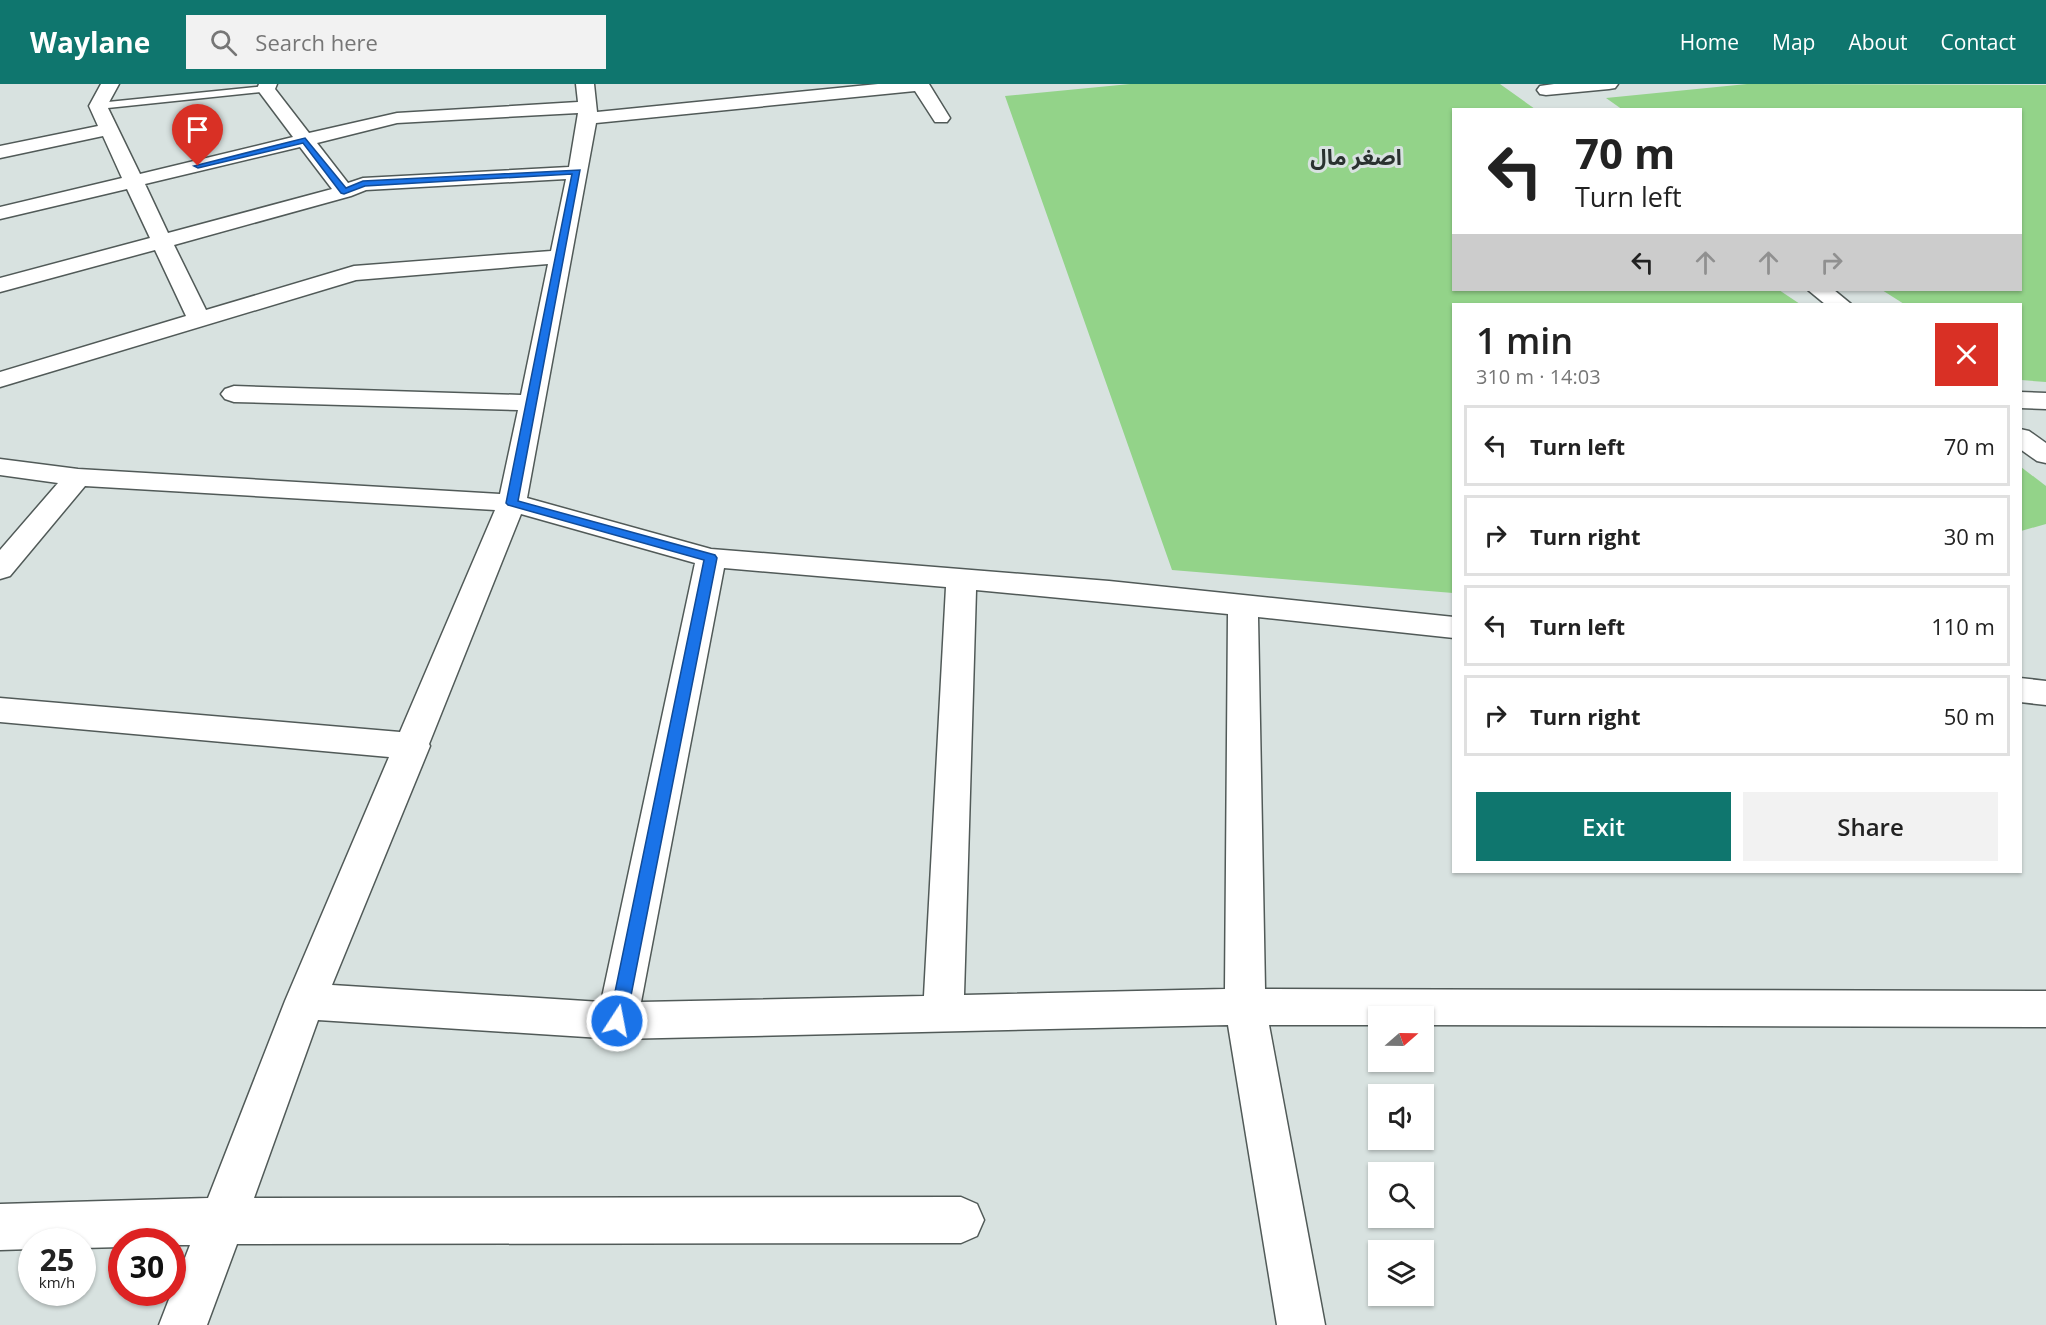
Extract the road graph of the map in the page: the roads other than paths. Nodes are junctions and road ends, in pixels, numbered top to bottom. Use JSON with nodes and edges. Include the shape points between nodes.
{"nodes":[{"id":1,"x":110,"y":84,"type":"edge"},
{"id":2,"x":585,"y":84,"type":"edge"},
{"id":3,"x":746,"y":84,"type":"edge"},
{"id":4,"x":1609,"y":84,"type":"edge"},
{"id":5,"x":920,"y":85,"type":"edge"},
{"id":6,"x":267,"y":87,"type":"edge"},
{"id":7,"x":1542,"y":87,"type":"edge"},
{"id":8,"x":751,"y":102,"type":"junction"},
{"id":9,"x":1564,"y":103,"type":"dead end"},
{"id":10,"x":98,"y":106,"type":"junction"},
{"id":11,"x":587,"y":112,"type":"junction"},
{"id":12,"x":941,"y":118,"type":"dead end"},
{"id":13,"x":108,"y":129,"type":"junction"},
{"id":14,"x":305,"y":140,"type":"junction"},
{"id":15,"x":0,"y":152,"type":"edge"},
{"id":16,"x":577,"y":172,"type":"junction"},
{"id":17,"x":133,"y":181,"type":"junction"},
{"id":18,"x":344,"y":192,"type":"junction"},
{"id":19,"x":0,"y":213,"type":"edge"},
{"id":20,"x":162,"y":241,"type":"junction"},
{"id":21,"x":560,"y":257,"type":"junction"},
{"id":22,"x":0,"y":285,"type":"edge"},
{"id":23,"x":1820,"y":291,"type":"edge"},
{"id":24,"x":1838,"y":303,"type":"edge"},
{"id":25,"x":199,"y":320,"type":"junction"},
{"id":26,"x":0,"y":380,"type":"edge"},
{"id":27,"x":234,"y":394,"type":"dead end"},
{"id":28,"x":2022,"y":400,"type":"edge"},
{"id":29,"x":2046,"y":401,"type":"edge"},
{"id":30,"x":532,"y":403,"type":"junction"},
{"id":31,"x":2022,"y":438,"type":"edge"},
{"id":32,"x":2046,"y":455,"type":"edge"},
{"id":33,"x":1,"y":463,"type":"edge"},
{"id":34,"x":78,"y":477,"type":"junction"},
{"id":35,"x":512,"y":503,"type":"junction"},
{"id":36,"x":711,"y":558,"type":"junction"},
{"id":37,"x":0,"y":569,"type":"edge"},
{"id":38,"x":961,"y":578,"type":"junction"},
{"id":39,"x":1243,"y":605,"type":"junction"},
{"id":40,"x":1452,"y":628,"type":"edge"},
{"id":41,"x":0,"y":710,"type":"edge"},
{"id":42,"x":413,"y":746,"type":"junction"},
{"id":43,"x":306,"y":1001,"type":"junction"},
{"id":44,"x":1245,"y":1007,"type":"junction"},
{"id":45,"x":2046,"y":1009,"type":"edge"},
{"id":46,"x":944,"y":1014,"type":"junction"},
{"id":47,"x":617,"y":1021,"type":"junction"},
{"id":48,"x":961,"y":1220,"type":"dead end"},
{"id":49,"x":222,"y":1221,"type":"junction"},
{"id":50,"x":0,"y":1227,"type":"edge"},
{"id":51,"x":183,"y":1325,"type":"edge"},
{"id":52,"x":1301,"y":1325,"type":"edge"}],
"edges":[{"from":1,"to":10,"type":"street"},
{"from":2,"to":11,"type":"street"},
{"from":3,"to":8,"type":"street"},
{"from":4,"to":7,"type":"street"},
{"from":5,"to":8,"type":"street"},
{"from":5,"to":12,"type":"street"},
{"from":6,"to":10,"type":"lane"},
{"from":6,"to":14,"type":"street"},
{"from":7,"to":9,"type":"street"},
{"from":8,"to":11,"type":"street"},
{"from":10,"to":13,"type":"street"},
{"from":11,"to":14,"type":"street","via":[[397,118]]},
{"from":11,"to":16,"type":"street"},
{"from":13,"to":15,"type":"street"},
{"from":13,"to":17,"type":"street"},
{"from":14,"to":17,"type":"street"},
{"from":14,"to":18,"type":"street"},
{"from":16,"to":18,"type":"street","via":[[363,184]]},
{"from":16,"to":21,"type":"street"},
{"from":17,"to":19,"type":"street"},
{"from":17,"to":20,"type":"street"},
{"from":18,"to":20,"type":"street"},
{"from":20,"to":22,"type":"street"},
{"from":20,"to":25,"type":"street"},
{"from":21,"to":25,"type":"street","via":[[354,273]]},
{"from":21,"to":30,"type":"street"},
{"from":23,"to":24,"type":"street"},
{"from":25,"to":26,"type":"street"},
{"from":27,"to":30,"type":"street"},
{"from":28,"to":29,"type":"street"},
{"from":30,"to":35,"type":"street"},
{"from":31,"to":32,"type":"street"},
{"from":33,"to":34,"type":"street"},
{"from":34,"to":35,"type":"street"},
{"from":34,"to":37,"type":"street"},
{"from":35,"to":36,"type":"street"},
{"from":35,"to":42,"type":"street"},
{"from":36,"to":38,"type":"street"},
{"from":36,"to":47,"type":"street"},
{"from":38,"to":39,"type":"street"},
{"from":38,"to":46,"type":"street"},
{"from":39,"to":40,"type":"street"},
{"from":39,"to":44,"type":"street"},
{"from":41,"to":42,"type":"street"},
{"from":42,"to":43,"type":"street"},
{"from":43,"to":47,"type":"street"},
{"from":43,"to":49,"type":"street"},
{"from":44,"to":45,"type":"street"},
{"from":44,"to":46,"type":"street"},
{"from":44,"to":52,"type":"street"},
{"from":46,"to":47,"type":"street"},
{"from":48,"to":49,"type":"street"},
{"from":49,"to":50,"type":"street"},
{"from":49,"to":51,"type":"street"}]}
